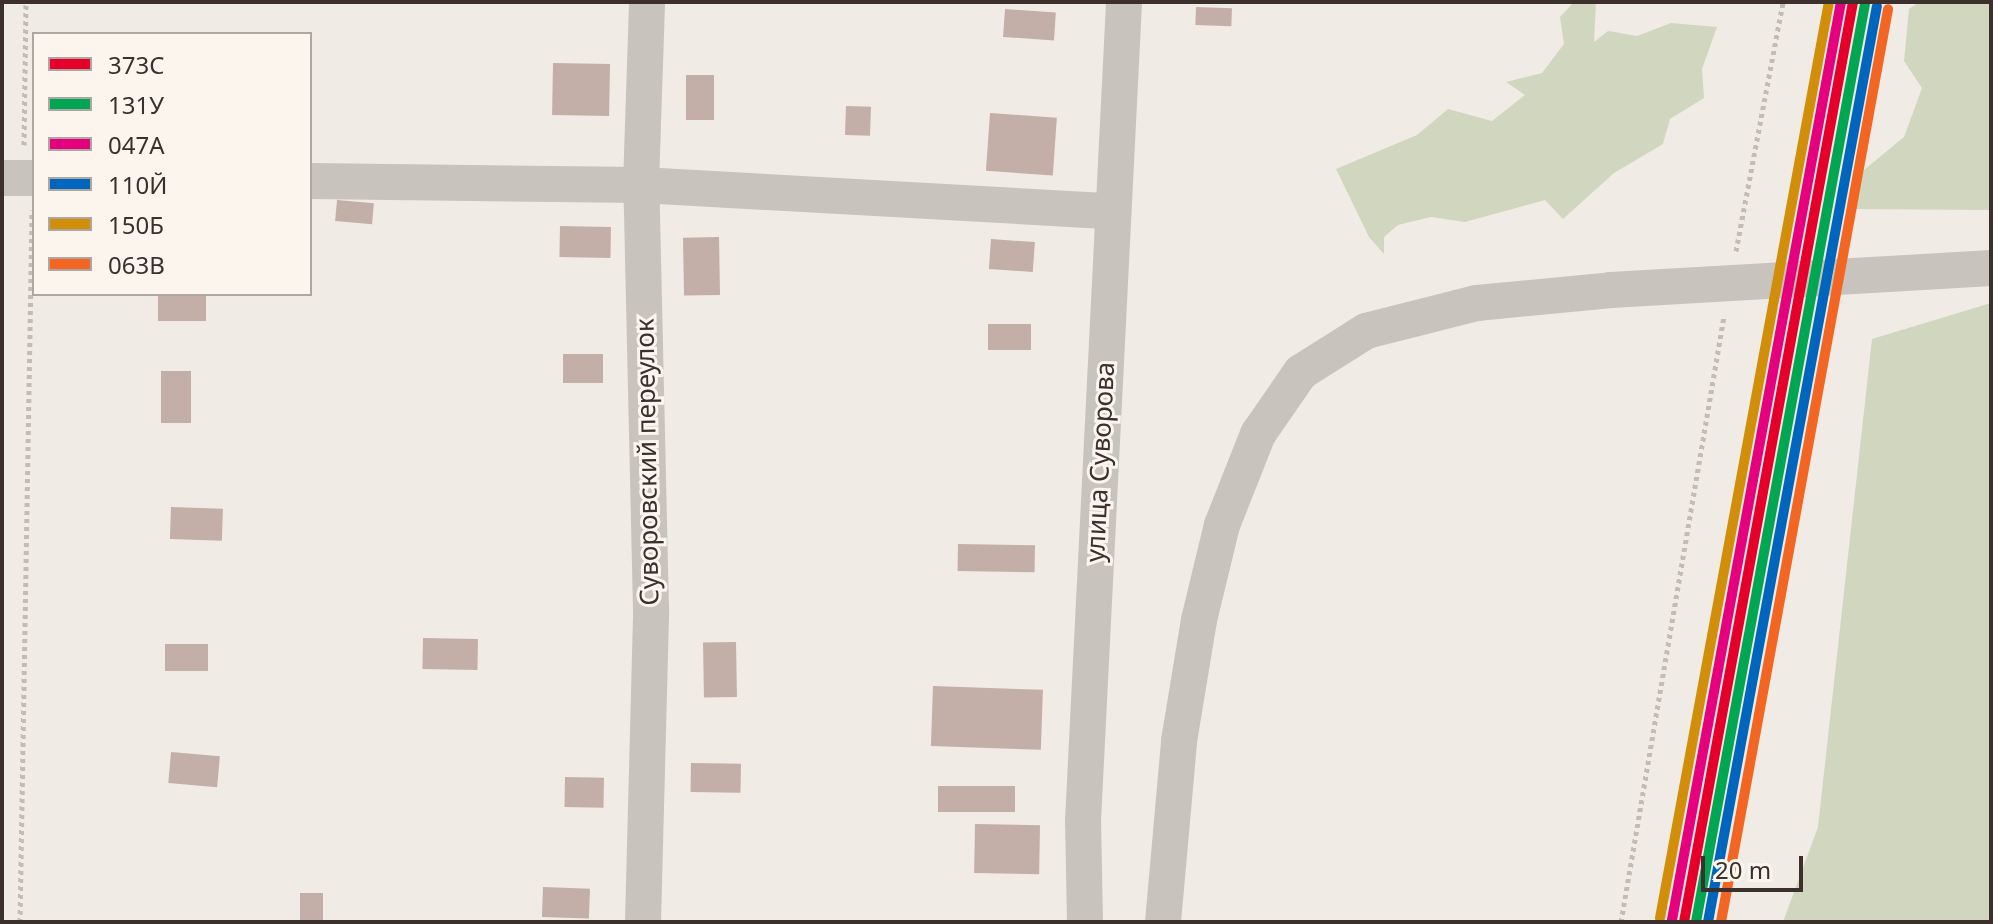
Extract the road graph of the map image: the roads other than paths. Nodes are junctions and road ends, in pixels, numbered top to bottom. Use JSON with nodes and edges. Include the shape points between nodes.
{"nodes":[{"id":1,"x":647,"y":2,"type":"edge"},
{"id":2,"x":1124,"y":2,"type":"edge"},
{"id":3,"x":312,"y":181,"type":"edge"},
{"id":4,"x":641,"y":185,"type":"junction"},
{"id":5,"x":1113,"y":211,"type":"junction"},
{"id":6,"x":1991,"y":268,"type":"edge"},
{"id":7,"x":643,"y":922,"type":"edge"},
{"id":8,"x":1085,"y":922,"type":"edge"},
{"id":9,"x":1163,"y":922,"type":"edge"}],
"edges":[{"from":1,"to":4,"type":"street","name":"Суворовский переулок"},
{"from":2,"to":5,"type":"street","name":"улица Суворова"},
{"from":3,"to":4,"type":"street"},
{"from":4,"to":5,"type":"street"},
{"from":4,"to":7,"type":"street","name":"Суворовский переулок","via":[[651,610]]},
{"from":5,"to":8,"type":"street","name":"улица Суворова","via":[[1083,821]]},
{"from":6,"to":9,"type":"street","bridge":true,"via":[[1477,303],[1366,331],[1301,372],[1258,434],[1222,525],[1199,620],[1179,741]]}]}
